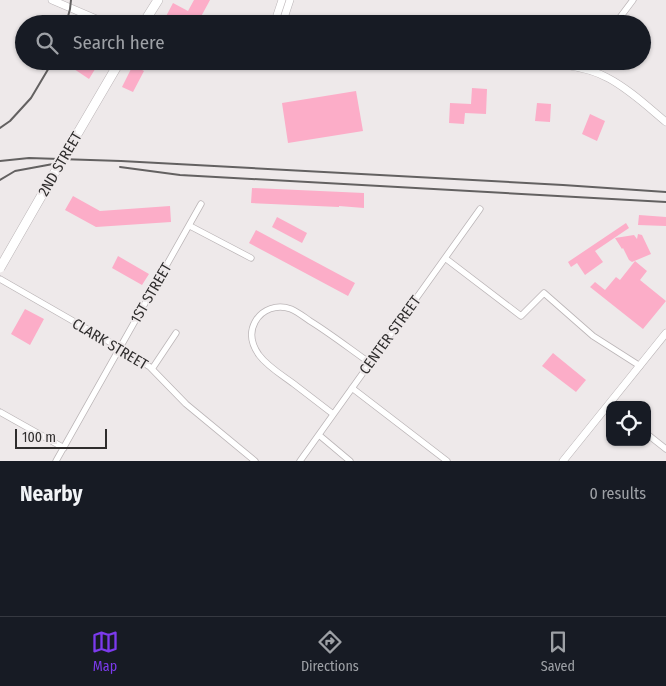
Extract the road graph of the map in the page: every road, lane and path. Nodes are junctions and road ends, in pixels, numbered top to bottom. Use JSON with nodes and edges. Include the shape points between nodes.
{"nodes":[{"id":1,"x":52,"y":0,"type":"edge"},
{"id":2,"x":158,"y":0,"type":"edge"},
{"id":3,"x":282,"y":0,"type":"edge"},
{"id":4,"x":290,"y":0,"type":"edge"},
{"id":5,"x":633,"y":0,"type":"edge"},
{"id":6,"x":288,"y":8,"type":"junction"},
{"id":7,"x":87,"y":15,"type":"edge"},
{"id":8,"x":149,"y":15,"type":"edge"},
{"id":9,"x":277,"y":15,"type":"edge"},
{"id":10,"x":285,"y":15,"type":"edge"},
{"id":11,"x":287,"y":15,"type":"edge"},
{"id":12,"x":622,"y":15,"type":"edge"},
{"id":13,"x":115,"y":70,"type":"edge"},
{"id":14,"x":590,"y":70,"type":"edge"},
{"id":15,"x":666,"y":122,"type":"edge"},
{"id":16,"x":202,"y":204,"type":"dead end"},
{"id":17,"x":480,"y":209,"type":"dead end"},
{"id":18,"x":190,"y":226,"type":"junction"},
{"id":19,"x":250,"y":258,"type":"dead end"},
{"id":20,"x":445,"y":258,"type":"junction"},
{"id":21,"x":0,"y":268,"type":"edge"},
{"id":22,"x":0,"y":279,"type":"edge"},
{"id":23,"x":176,"y":333,"type":"dead end"},
{"id":24,"x":666,"y":333,"type":"edge"},
{"id":25,"x":120,"y":348,"type":"junction"},
{"id":26,"x":370,"y":363,"type":"junction"},
{"id":27,"x":640,"y":366,"type":"junction"},
{"id":28,"x":152,"y":368,"type":"junction"},
{"id":29,"x":352,"y":388,"type":"junction"},
{"id":30,"x":612,"y":401,"type":"edge"},
{"id":31,"x":606,"y":409,"type":"edge"},
{"id":32,"x":0,"y":412,"type":"edge"},
{"id":33,"x":333,"y":414,"type":"junction"},
{"id":34,"x":319,"y":435,"type":"junction"},
{"id":35,"x":651,"y":437,"type":"edge"},
{"id":36,"x":64,"y":448,"type":"junction"},
{"id":37,"x":666,"y":449,"type":"edge"},
{"id":38,"x":56,"y":461,"type":"edge"},
{"id":39,"x":255,"y":461,"type":"edge"},
{"id":40,"x":300,"y":461,"type":"edge"},
{"id":41,"x":350,"y":461,"type":"edge"},
{"id":42,"x":447,"y":461,"type":"edge"},
{"id":43,"x":563,"y":461,"type":"edge"}],
"edges":[{"from":1,"to":7,"type":"street"},
{"from":2,"to":8,"type":"main road"},
{"from":3,"to":9,"type":"street"},
{"from":4,"to":6,"type":"street"},
{"from":5,"to":12,"type":"street"},
{"from":6,"to":10,"type":"street"},
{"from":6,"to":11,"type":"street"},
{"from":13,"to":21,"type":"main road","name":"2ND STREET","bridge":true},
{"from":14,"to":15,"type":"street","via":[[616,82]]},
{"from":16,"to":18,"type":"street","name":"1ST STREET"},
{"from":17,"to":20,"type":"street","name":"CENTER STREET"},
{"from":18,"to":19,"type":"street"},
{"from":18,"to":25,"type":"street","name":"1ST STREET"},
{"from":20,"to":26,"type":"street","name":"CENTER STREET"},
{"from":20,"to":27,"type":"street","via":[[521,316],[544,293],[593,336]]},
{"from":22,"to":25,"type":"street","name":"CLARK STREET"},
{"from":23,"to":28,"type":"street"},
{"from":24,"to":27,"type":"street"},
{"from":25,"to":28,"type":"street","name":"CLARK STREET"},
{"from":25,"to":36,"type":"street","name":"1ST STREET"},
{"from":26,"to":29,"type":"street","name":"CENTER STREET"},
{"from":26,"to":33,"type":"street","via":[[290,309],[272,308],[257,318],[252,340],[259,356]]},
{"from":27,"to":30,"type":"street"},
{"from":28,"to":39,"type":"street","name":"CLARK STREET","via":[[186,404]]},
{"from":29,"to":33,"type":"street","name":"CENTER STREET"},
{"from":29,"to":42,"type":"street"},
{"from":31,"to":43,"type":"street"},
{"from":32,"to":36,"type":"street"},
{"from":33,"to":34,"type":"street","name":"CENTER STREET"},
{"from":34,"to":40,"type":"street","name":"CENTER STREET"},
{"from":34,"to":41,"type":"street"},
{"from":35,"to":37,"type":"street"},
{"from":36,"to":38,"type":"street","name":"1ST STREET"}]}
